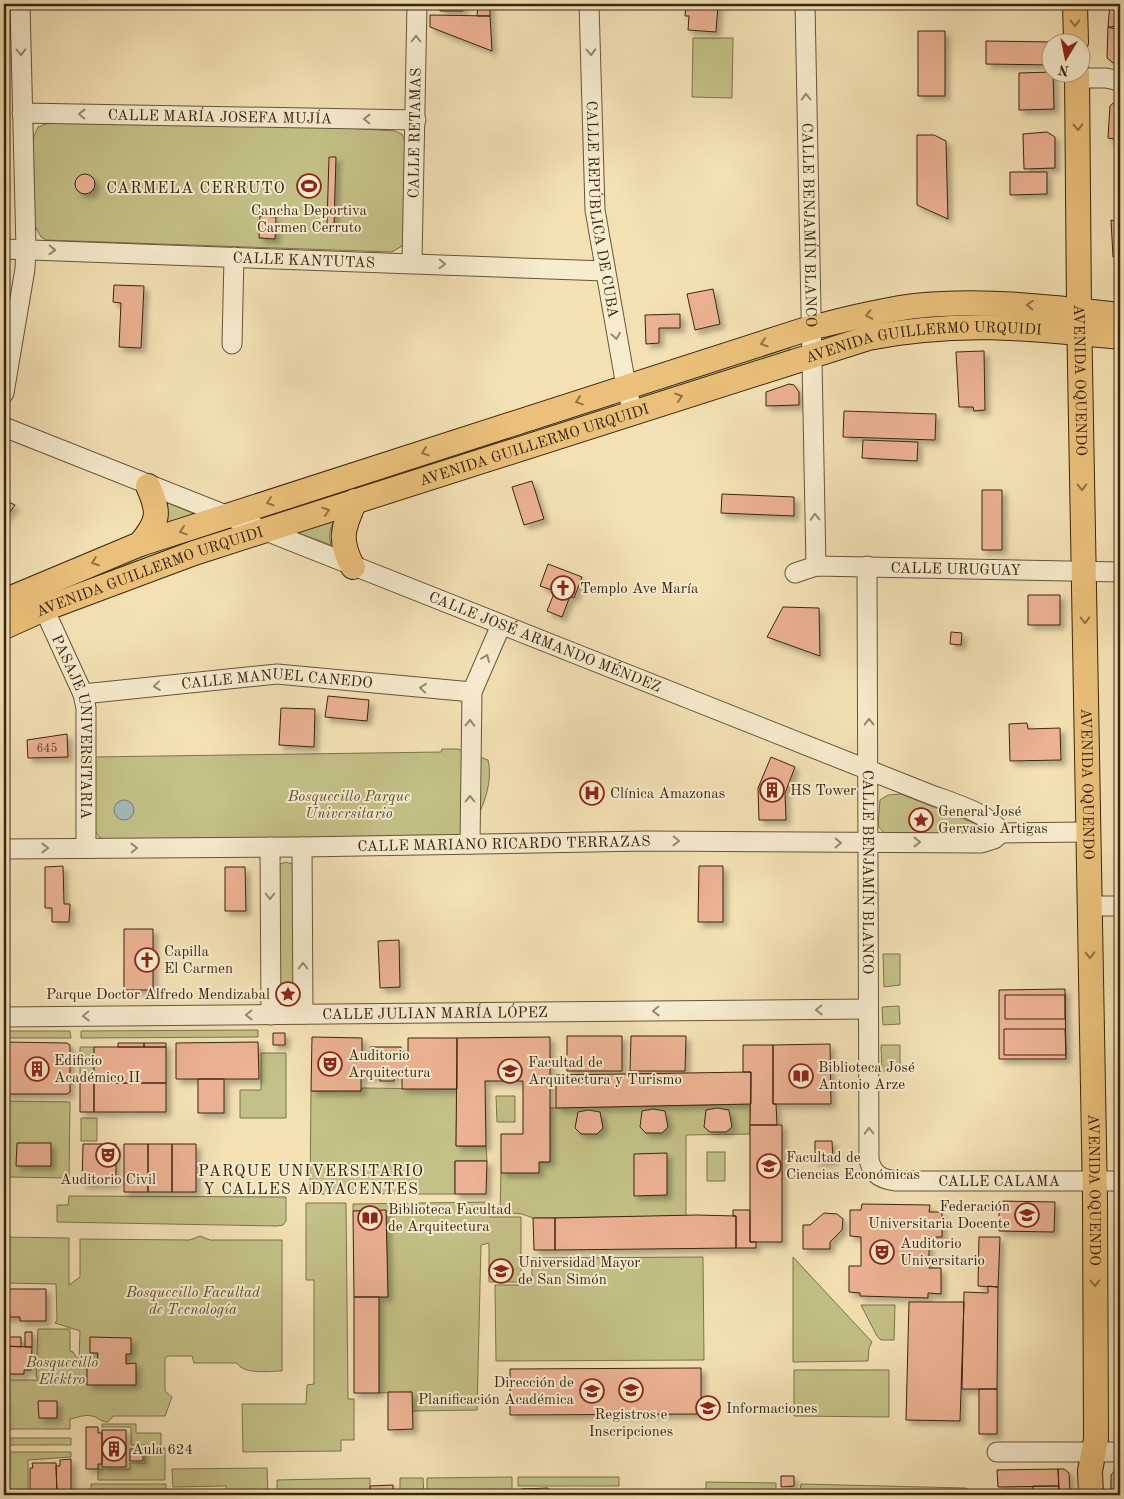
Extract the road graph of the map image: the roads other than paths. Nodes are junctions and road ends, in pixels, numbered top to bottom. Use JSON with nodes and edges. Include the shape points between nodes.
{"nodes":[{"id":1,"x":20,"y":4,"type":"edge"},
{"id":2,"x":417,"y":4,"type":"edge"},
{"id":3,"x":590,"y":4,"type":"edge"},
{"id":4,"x":805,"y":4,"type":"edge"},
{"id":5,"x":1075,"y":4,"type":"edge"},
{"id":6,"x":1076,"y":32,"type":"edge"},
{"id":7,"x":1092,"y":77,"type":"edge"},
{"id":8,"x":1120,"y":81,"type":"edge"},
{"id":9,"x":1077,"y":82,"type":"edge"},
{"id":10,"x":22,"y":113,"type":"junction"},
{"id":11,"x":416,"y":120,"type":"junction"},
{"id":12,"x":4,"y":249,"type":"edge"},
{"id":13,"x":26,"y":249,"type":"junction"},
{"id":14,"x":234,"y":257,"type":"junction"},
{"id":15,"x":412,"y":262,"type":"junction"},
{"id":16,"x":604,"y":271,"type":"junction"},
{"id":17,"x":1120,"y":315,"type":"edge"},
{"id":18,"x":1079,"y":322,"type":"junction"},
{"id":19,"x":810,"y":328,"type":"junction"},
{"id":20,"x":1120,"y":337,"type":"edge"},
{"id":21,"x":232,"y":344,"type":"dead end"},
{"id":22,"x":811,"y":355,"type":"junction"},
{"id":23,"x":626,"y":386,"type":"junction"},
{"id":24,"x":4,"y":393,"type":"edge"},
{"id":25,"x":632,"y":412,"type":"junction"},
{"id":26,"x":4,"y":427,"type":"edge"},
{"id":27,"x":148,"y":486,"type":"junction"},
{"id":28,"x":355,"y":501,"type":"junction"},
{"id":29,"x":225,"y":517,"type":"junction"},
{"id":30,"x":263,"y":532,"type":"junction"},
{"id":31,"x":140,"y":544,"type":"junction"},
{"id":32,"x":816,"y":566,"type":"junction"},
{"id":33,"x":867,"y":566,"type":"junction"},
{"id":34,"x":353,"y":567,"type":"junction"},
{"id":35,"x":1084,"y":571,"type":"junction"},
{"id":36,"x":1120,"y":572,"type":"edge"},
{"id":37,"x":795,"y":573,"type":"dead end"},
{"id":38,"x":4,"y":600,"type":"edge"},
{"id":39,"x":44,"y":610,"type":"junction"},
{"id":40,"x":500,"y":625,"type":"junction"},
{"id":41,"x":4,"y":627,"type":"edge"},
{"id":42,"x":472,"y":692,"type":"junction"},
{"id":43,"x":83,"y":694,"type":"junction"},
{"id":44,"x":869,"y":771,"type":"junction"},
{"id":45,"x":1088,"y":832,"type":"junction"},
{"id":46,"x":1001,"y":833,"type":"junction"},
{"id":47,"x":868,"y":843,"type":"junction"},
{"id":48,"x":470,"y":844,"type":"junction"},
{"id":49,"x":270,"y":847,"type":"junction"},
{"id":50,"x":302,"y":847,"type":"junction"},
{"id":51,"x":4,"y":848,"type":"edge"},
{"id":52,"x":86,"y":848,"type":"junction"},
{"id":53,"x":1088,"y":906,"type":"junction"},
{"id":54,"x":1120,"y":906,"type":"edge"},
{"id":55,"x":868,"y":1009,"type":"junction"},
{"id":56,"x":271,"y":1014,"type":"junction"},
{"id":57,"x":303,"y":1014,"type":"junction"},
{"id":58,"x":4,"y":1017,"type":"edge"},
{"id":59,"x":878,"y":1176,"type":"joint"},
{"id":60,"x":1094,"y":1181,"type":"junction"},
{"id":61,"x":1120,"y":1181,"type":"edge"},
{"id":62,"x":997,"y":1452,"type":"dead end"},
{"id":63,"x":1093,"y":1452,"type":"junction"},
{"id":64,"x":1120,"y":1452,"type":"edge"},
{"id":65,"x":1091,"y":1495,"type":"edge"}],
"edges":[{"from":1,"to":10,"type":"street","one_way":true},
{"from":11,"to":2,"type":"street","name":"CALLE RETAMAS","one_way":true},
{"from":3,"to":16,"type":"street","name":"CALLE REPÚBLICA DE CUBA","one_way":true,"via":[[595,210]]},
{"from":19,"to":4,"type":"street","name":"CALLE BENJAMÍN BLANCO","one_way":true},
{"from":5,"to":6,"type":"main road","one_way":true},
{"from":7,"to":8,"type":"street"},
{"from":9,"to":18,"type":"main road","name":"AVENIDA OQUENDO","one_way":true},
{"from":11,"to":10,"type":"street","name":"CALLE MARÍA JOSEFA MUJÍA","one_way":true},
{"from":10,"to":13,"type":"street"},
{"from":11,"to":15,"type":"street","name":"CALLE RETAMAS"},
{"from":12,"to":13,"type":"street","name":"CALLE KANTUTAS"},
{"from":13,"to":14,"type":"street","name":"CALLE KANTUTAS","one_way":true},
{"from":13,"to":24,"type":"street"},
{"from":14,"to":15,"type":"street","name":"CALLE KANTUTAS"},
{"from":14,"to":21,"type":"street"},
{"from":15,"to":16,"type":"street","name":"CALLE KANTUTAS","one_way":true},
{"from":16,"to":23,"type":"street","name":"CALLE REPÚBLICA DE CUBA","one_way":true},
{"from":17,"to":18,"type":"main road"},
{"from":18,"to":19,"type":"main road","name":"AVENIDA GUILLERMO URQUIDI","one_way":true,"via":[[1038,306],[951,304],[913,306]]},
{"from":18,"to":20,"type":"main road"},
{"from":18,"to":22,"type":"main road","name":"AVENIDA GUILLERMO URQUIDI","via":[[1031,327],[952,326],[909,330]]},
{"from":18,"to":35,"type":"main road","name":"AVENIDA OQUENDO","one_way":true},
{"from":19,"to":22,"type":"street","name":"CALLE BENJAMÍN BLANCO"},
{"from":19,"to":23,"type":"main road","name":"AVENIDA GUILLERMO URQUIDI","one_way":true},
{"from":25,"to":22,"type":"main road","name":"AVENIDA GUILLERMO URQUIDI","one_way":true},
{"from":32,"to":22,"type":"street","name":"CALLE BENJAMÍN BLANCO","one_way":true},
{"from":23,"to":25,"type":"street","name":"CALLE REPÚBLICA DE CUBA"},
{"from":23,"to":29,"type":"main road","name":"AVENIDA GUILLERMO URQUIDI","one_way":true},
{"from":25,"to":28,"type":"main road","name":"AVENIDA GUILLERMO URQUIDI"},
{"from":26,"to":27,"type":"street","name":"CALLE JOSÉ ARMANDO MÉNDEZ"},
{"from":27,"to":29,"type":"street","name":"CALLE JOSÉ ARMANDO MÉNDEZ"},
{"from":27,"to":31,"type":"main road","via":[[156,504],[156,518]]},
{"from":30,"to":28,"type":"main road","name":"AVENIDA GUILLERMO URQUIDI","one_way":true},
{"from":28,"to":34,"type":"main road","via":[[343,538],[345,553]]},
{"from":29,"to":30,"type":"street","name":"CALLE JOSÉ ARMANDO MÉNDEZ"},
{"from":29,"to":31,"type":"main road","name":"AVENIDA GUILLERMO URQUIDI","one_way":true},
{"from":30,"to":34,"type":"street","name":"CALLE JOSÉ ARMANDO MÉNDEZ"},
{"from":30,"to":39,"type":"main road","name":"AVENIDA GUILLERMO URQUIDI","via":[[194,553]]},
{"from":31,"to":38,"type":"main road","name":"AVENIDA GUILLERMO URQUIDI","one_way":true},
{"from":32,"to":33,"type":"street","name":"CALLE URUGUAY"},
{"from":32,"to":37,"type":"street","name":"CALLE URUGUAY"},
{"from":33,"to":35,"type":"street","name":"CALLE URUGUAY"},
{"from":44,"to":33,"type":"street","name":"CALLE BENJAMÍN BLANCO","one_way":true},
{"from":34,"to":40,"type":"street","name":"CALLE JOSÉ ARMANDO MÉNDEZ"},
{"from":35,"to":36,"type":"street","name":"CALLE URUGUAY"},
{"from":35,"to":45,"type":"main road","name":"AVENIDA OQUENDO","one_way":true},
{"from":39,"to":41,"type":"main road","name":"AVENIDA GUILLERMO URQUIDI"},
{"from":39,"to":43,"type":"street","name":"PASAJE UNIVERSITARIA"},
{"from":42,"to":40,"type":"street","one_way":true},
{"from":40,"to":44,"type":"street","name":"CALLE JOSÉ ARMANDO MÉNDEZ"},
{"from":42,"to":43,"type":"street","name":"CALLE MANUEL CANEDO","one_way":true,"via":[[277,674]]},
{"from":48,"to":42,"type":"street","one_way":true},
{"from":43,"to":52,"type":"street","name":"PASAJE UNIVERSITARIA","via":[[86,708]]},
{"from":44,"to":46,"type":"street","name":"CALLE JOSÉ ARMANDO MÉNDEZ","via":[[987,818]]},
{"from":44,"to":47,"type":"street","name":"CALLE BENJAMÍN BLANCO"},
{"from":45,"to":46,"type":"street"},
{"from":45,"to":53,"type":"main road","name":"AVENIDA OQUENDO"},
{"from":47,"to":46,"type":"street","name":"CALLE MARIANO RICARDO TERRAZAS","one_way":true,"via":[[981,843]]},
{"from":48,"to":47,"type":"street","name":"CALLE MARIANO RICARDO TERRAZAS","one_way":true,"via":[[647,841]]},
{"from":47,"to":55,"type":"street","name":"CALLE BENJAMÍN BLANCO"},
{"from":48,"to":50,"type":"street","name":"CALLE MARIANO RICARDO TERRAZAS"},
{"from":49,"to":50,"type":"street","name":"CALLE MARIANO RICARDO TERRAZAS"},
{"from":52,"to":49,"type":"street","name":"CALLE MARIANO RICARDO TERRAZAS","one_way":true},
{"from":49,"to":56,"type":"street","one_way":true},
{"from":57,"to":50,"type":"street","one_way":true},
{"from":51,"to":52,"type":"street","name":"CALLE MARIANO RICARDO TERRAZAS","one_way":true},
{"from":53,"to":54,"type":"street"},
{"from":53,"to":60,"type":"main road","name":"AVENIDA OQUENDO","one_way":true},
{"from":55,"to":57,"type":"street","name":"CALLE JULIAN MARÍA LÓPEZ","one_way":true},
{"from":59,"to":55,"type":"street","name":"CALLE BENJAMÍN BLANCO","one_way":true,"via":[[869,1160]]},
{"from":56,"to":57,"type":"street","name":"CALLE JULIAN MARÍA LÓPEZ"},
{"from":56,"to":58,"type":"street","name":"CALLE JULIAN MARÍA LÓPEZ","one_way":true},
{"from":59,"to":60,"type":"street","name":"CALLE CALAMA","via":[[896,1181]]},
{"from":60,"to":61,"type":"street","name":"CALLE CALAMA"},
{"from":60,"to":63,"type":"main road","name":"AVENIDA OQUENDO","one_way":true,"via":[[1096,1439]]},
{"from":62,"to":63,"type":"street"},
{"from":63,"to":64,"type":"street"},
{"from":63,"to":65,"type":"main road","name":"AVENIDA OQUENDO"}]}
